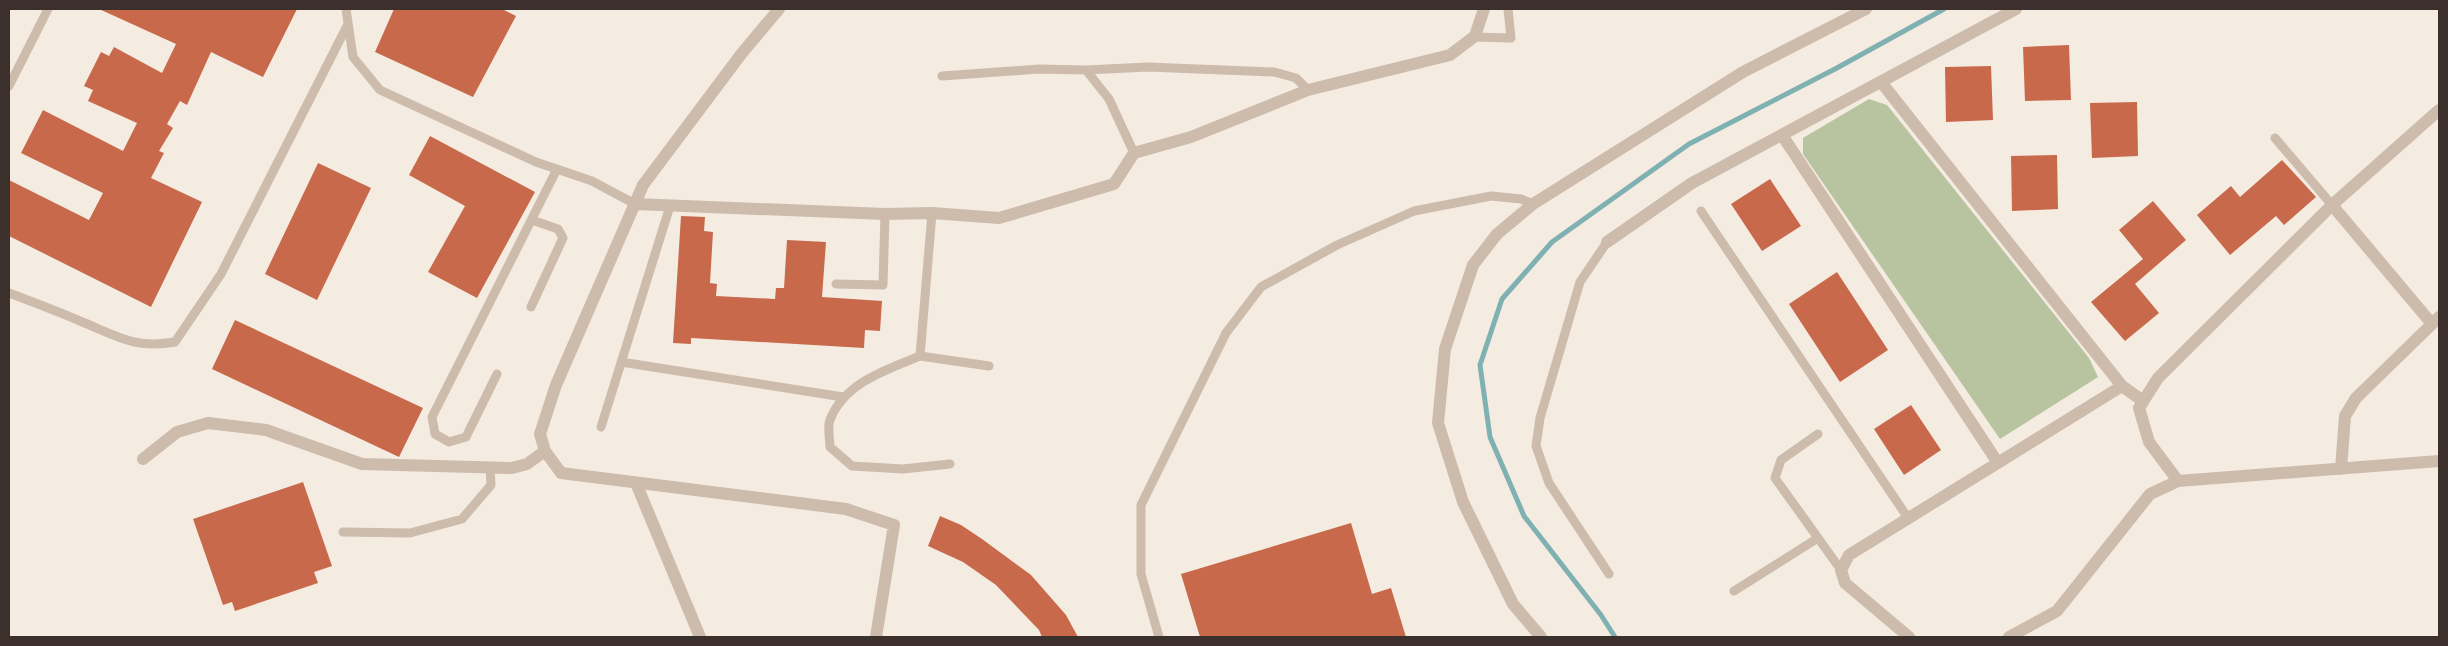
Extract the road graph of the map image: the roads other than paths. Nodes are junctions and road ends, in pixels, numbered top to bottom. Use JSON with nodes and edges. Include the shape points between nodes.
{"nodes":[{"id":1,"x":48,"y":9,"type":"edge"},
{"id":2,"x":346,"y":9,"type":"edge"},
{"id":3,"x":780,"y":9,"type":"edge"},
{"id":4,"x":1484,"y":9,"type":"edge"},
{"id":5,"x":1508,"y":9,"type":"edge"},
{"id":6,"x":1866,"y":9,"type":"edge"},
{"id":7,"x":2016,"y":9,"type":"edge"},
{"id":8,"x":348,"y":24,"type":"junction"},
{"id":9,"x":1473,"y":38,"type":"junction"},
{"id":10,"x":1086,"y":70,"type":"junction"},
{"id":11,"x":942,"y":76,"type":"dead end"},
{"id":12,"x":1881,"y":82,"type":"junction"},
{"id":13,"x":9,"y":86,"type":"edge"},
{"id":14,"x":1308,"y":90,"type":"junction"},
{"id":15,"x":2439,"y":110,"type":"edge"},
{"id":16,"x":1782,"y":135,"type":"junction"},
{"id":17,"x":2275,"y":138,"type":"dead end"},
{"id":18,"x":1134,"y":153,"type":"junction"},
{"id":19,"x":557,"y":169,"type":"junction"},
{"id":20,"x":635,"y":204,"type":"junction"},
{"id":21,"x":1533,"y":204,"type":"junction"},
{"id":22,"x":2332,"y":205,"type":"junction"},
{"id":23,"x":670,"y":206,"type":"junction"},
{"id":24,"x":1701,"y":210,"type":"dead end"},
{"id":25,"x":932,"y":213,"type":"junction"},
{"id":26,"x":885,"y":214,"type":"junction"},
{"id":27,"x":532,"y":220,"type":"junction"},
{"id":28,"x":1607,"y":242,"type":"joint"},
{"id":29,"x":836,"y":284,"type":"dead end"},
{"id":30,"x":9,"y":293,"type":"edge"},
{"id":31,"x":531,"y":307,"type":"dead end"},
{"id":32,"x":2436,"y":321,"type":"edge"},
{"id":33,"x":920,"y":356,"type":"junction"},
{"id":34,"x":621,"y":362,"type":"junction"},
{"id":35,"x":989,"y":366,"type":"dead end"},
{"id":36,"x":497,"y":374,"type":"dead end"},
{"id":37,"x":2122,"y":386,"type":"junction"},
{"id":38,"x":843,"y":397,"type":"junction"},
{"id":39,"x":2143,"y":402,"type":"junction"},
{"id":40,"x":601,"y":427,"type":"dead end"},
{"id":41,"x":1818,"y":434,"type":"dead end"},
{"id":42,"x":545,"y":451,"type":"junction"},
{"id":43,"x":143,"y":459,"type":"dead end"},
{"id":44,"x":2439,"y":461,"type":"edge"},
{"id":45,"x":1998,"y":463,"type":"junction"},
{"id":46,"x":950,"y":464,"type":"dead end"},
{"id":47,"x":490,"y":467,"type":"junction"},
{"id":48,"x":2341,"y":469,"type":"junction"},
{"id":49,"x":2178,"y":481,"type":"junction"},
{"id":50,"x":636,"y":483,"type":"junction"},
{"id":51,"x":1908,"y":518,"type":"junction"},
{"id":52,"x":344,"y":532,"type":"dead end"},
{"id":53,"x":1818,"y":538,"type":"junction"},
{"id":54,"x":1841,"y":570,"type":"junction"},
{"id":55,"x":1609,"y":574,"type":"dead end"},
{"id":56,"x":1734,"y":591,"type":"dead end"},
{"id":57,"x":700,"y":637,"type":"edge"},
{"id":58,"x":876,"y":637,"type":"edge"},
{"id":59,"x":1159,"y":637,"type":"edge"},
{"id":60,"x":1541,"y":637,"type":"edge"},
{"id":61,"x":1909,"y":637,"type":"edge"},
{"id":62,"x":2009,"y":637,"type":"edge"}],
"edges":[{"from":1,"to":13,"type":"lane"},
{"from":2,"to":8,"type":"lane"},
{"from":3,"to":20,"type":"street","via":[[742,53],[643,185]]},
{"from":4,"to":9,"type":"street"},
{"from":5,"to":9,"type":"lane","via":[[1511,38]]},
{"from":6,"to":21,"type":"street","via":[[1743,72]]},
{"from":7,"to":12,"type":"street"},
{"from":8,"to":19,"type":"lane","via":[[353,57],[380,90]]},
{"from":8,"to":30,"type":"lane","via":[[221,274],[175,342],[154,346],[115,338],[82,321]]},
{"from":9,"to":14,"type":"street","via":[[1450,55]]},
{"from":10,"to":11,"type":"lane","via":[[1039,69]]},
{"from":10,"to":14,"type":"lane","via":[[1148,67],[1274,72],[1296,78]]},
{"from":10,"to":18,"type":"lane","via":[[1109,99]]},
{"from":12,"to":16,"type":"street"},
{"from":12,"to":37,"type":"street"},
{"from":14,"to":18,"type":"street","via":[[1191,137]]},
{"from":15,"to":22,"type":"street"},
{"from":16,"to":28,"type":"street","via":[[1692,184]]},
{"from":16,"to":45,"type":"street"},
{"from":17,"to":22,"type":"lane"},
{"from":18,"to":25,"type":"street","via":[[1114,184],[999,218]]},
{"from":19,"to":20,"type":"lane","via":[[592,181]]},
{"from":19,"to":27,"type":"lane"},
{"from":20,"to":23,"type":"street"},
{"from":20,"to":42,"type":"street","via":[[556,385],[540,434]]},
{"from":21,"to":59,"type":"lane","via":[[1521,199],[1491,196],[1414,211],[1337,245],[1261,286],[1226,334],[1141,505],[1141,574]]},
{"from":21,"to":60,"type":"street","via":[[1497,234],[1473,265],[1445,349],[1438,423],[1463,502],[1513,604]]},
{"from":22,"to":32,"type":"street"},
{"from":22,"to":39,"type":"street","via":[[2158,378]]},
{"from":23,"to":26,"type":"street"},
{"from":23,"to":34,"type":"lane"},
{"from":24,"to":51,"type":"lane"},
{"from":25,"to":26,"type":"street"},
{"from":25,"to":33,"type":"lane"},
{"from":26,"to":29,"type":"lane","via":[[882,285]]},
{"from":27,"to":31,"type":"lane","via":[[558,229],[563,238]]},
{"from":27,"to":36,"type":"lane","via":[[432,417],[435,434],[448,442],[466,437]]},
{"from":28,"to":55,"type":"lane","via":[[1580,282],[1540,418],[1536,446],[1549,483]]},
{"from":32,"to":48,"type":"street","via":[[2356,398],[2345,416]]},
{"from":33,"to":35,"type":"lane"},
{"from":33,"to":38,"type":"lane","via":[[877,374]]},
{"from":34,"to":38,"type":"lane"},
{"from":34,"to":40,"type":"lane"},
{"from":37,"to":39,"type":"street"},
{"from":37,"to":45,"type":"street"},
{"from":38,"to":46,"type":"lane","via":[[829,421],[830,447],[852,466],[903,469]]},
{"from":39,"to":49,"type":"street","via":[[2139,408],[2149,442]]},
{"from":41,"to":53,"type":"lane","via":[[1781,460],[1775,478]]},
{"from":42,"to":47,"type":"street","via":[[526,464],[512,468]]},
{"from":42,"to":50,"type":"street","via":[[561,473]]},
{"from":43,"to":47,"type":"street","via":[[177,432],[208,423],[266,430],[362,464]]},
{"from":44,"to":48,"type":"street"},
{"from":45,"to":51,"type":"street"},
{"from":47,"to":52,"type":"lane","via":[[491,485],[462,519],[410,533]]},
{"from":48,"to":49,"type":"street"},
{"from":49,"to":62,"type":"street","via":[[2150,494],[2057,611]]},
{"from":50,"to":57,"type":"street"},
{"from":50,"to":58,"type":"street","via":[[846,509],[894,525]]},
{"from":51,"to":54,"type":"street","via":[[1849,555]]},
{"from":53,"to":54,"type":"lane"},
{"from":53,"to":56,"type":"lane"},
{"from":54,"to":61,"type":"street","via":[[1845,583]]}]}
